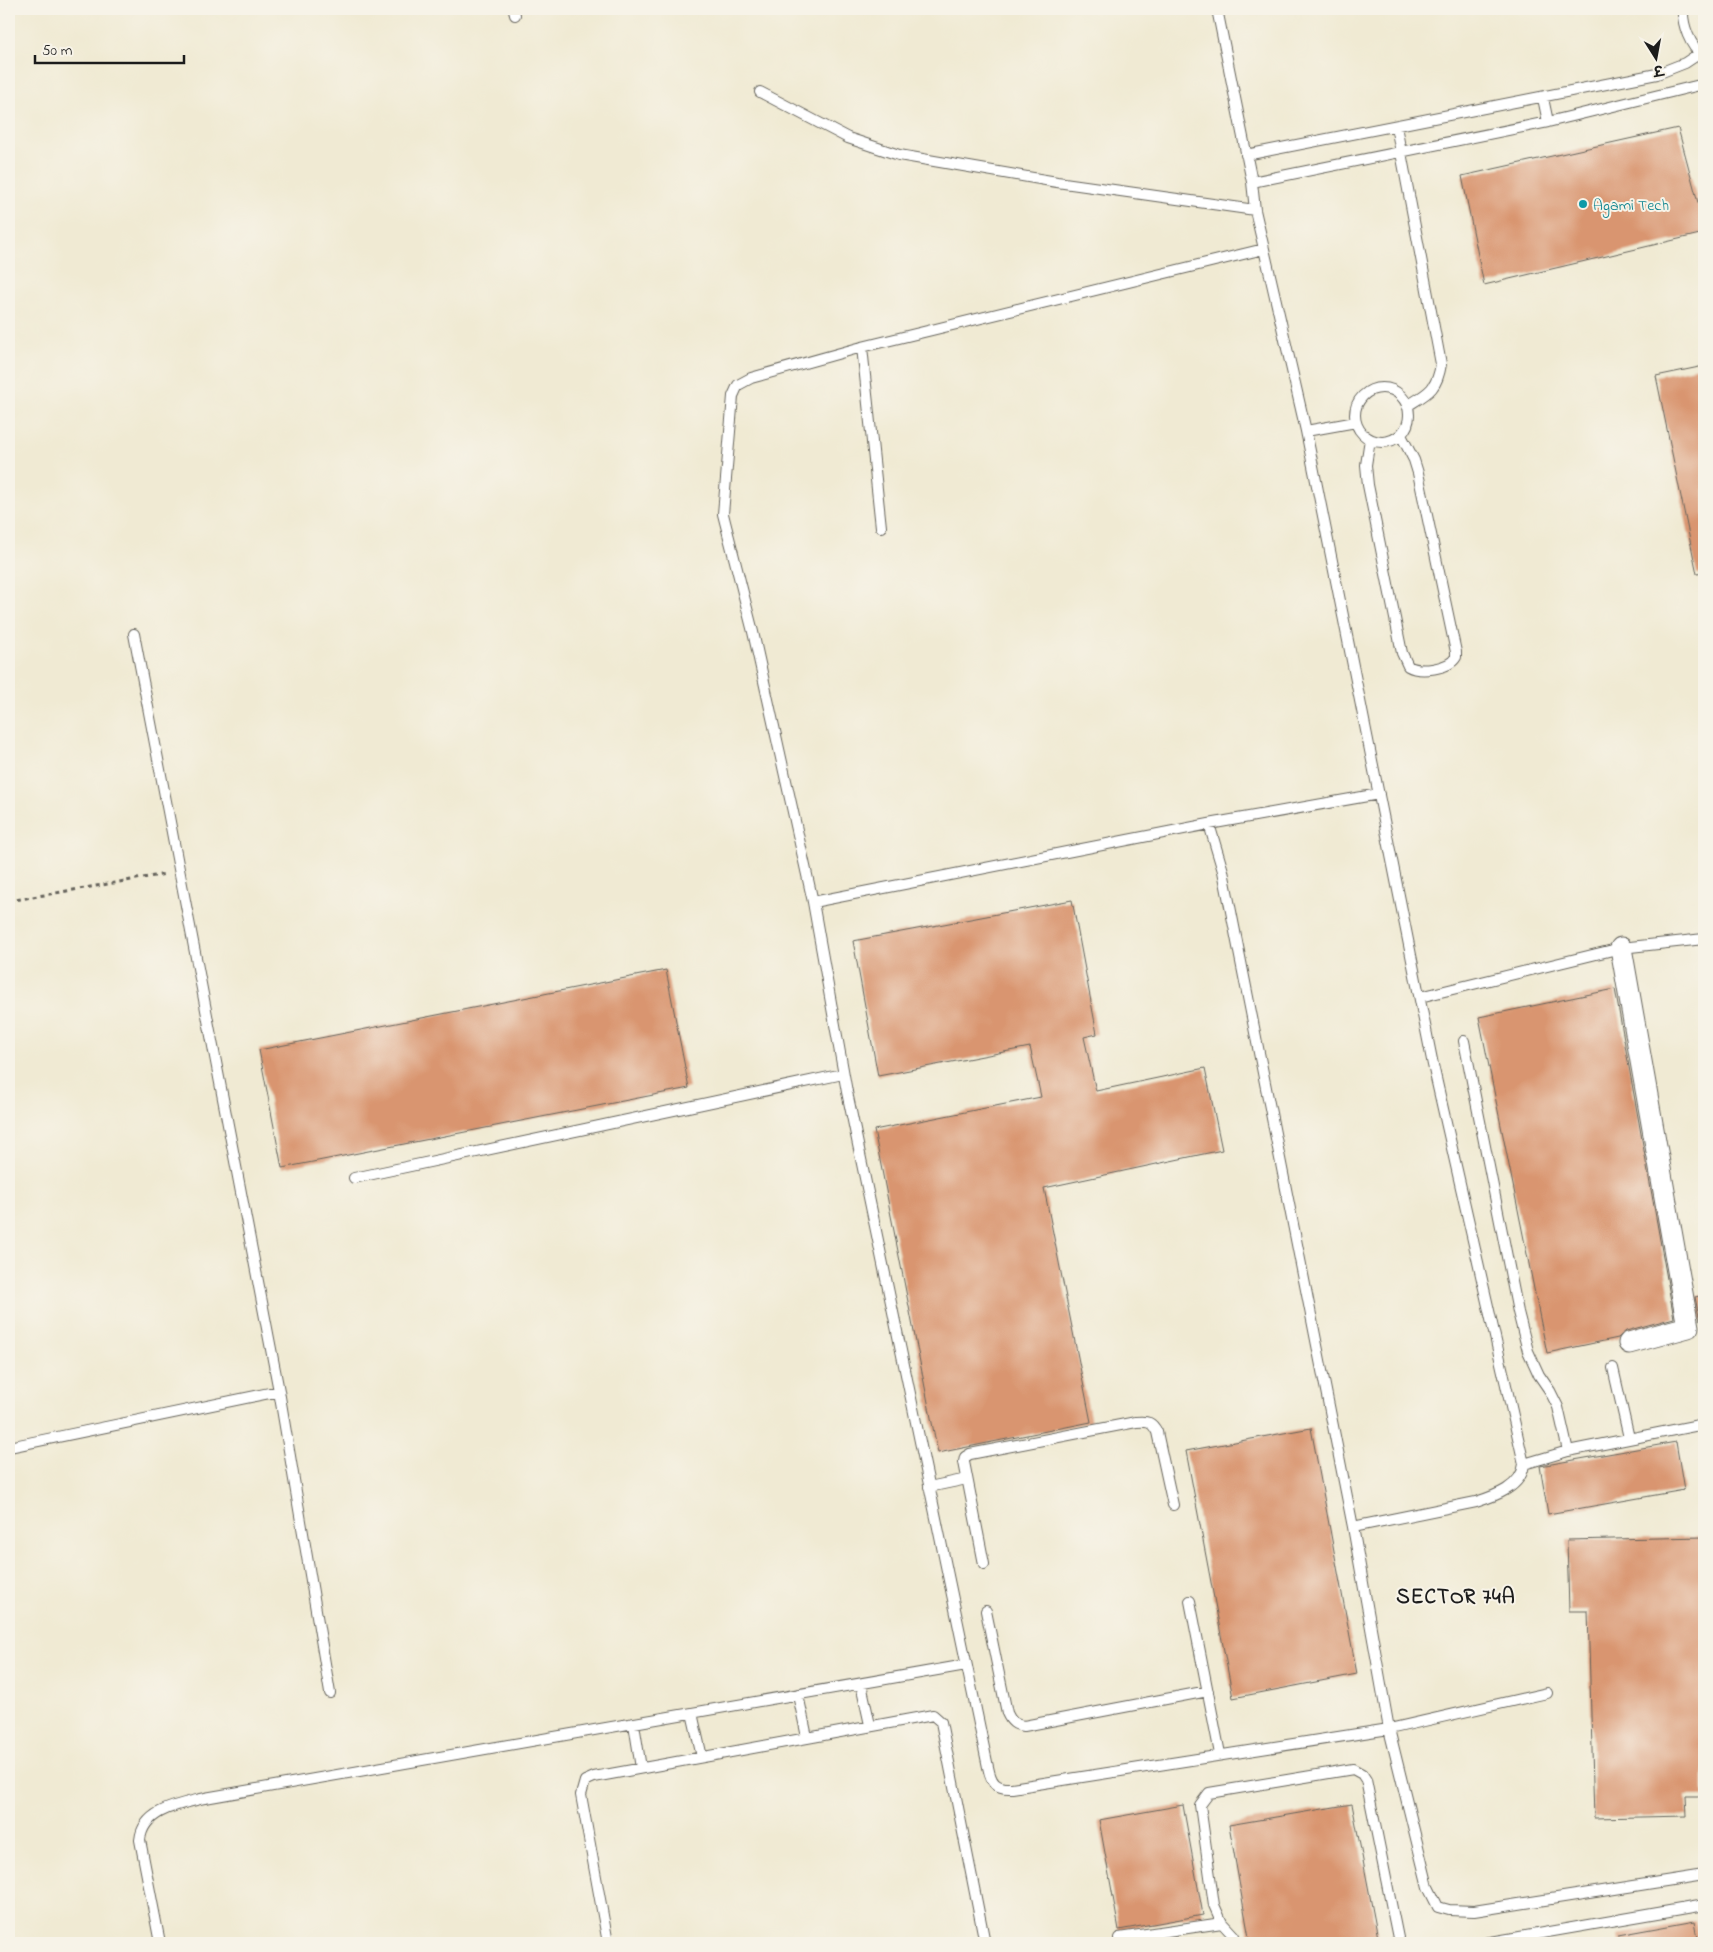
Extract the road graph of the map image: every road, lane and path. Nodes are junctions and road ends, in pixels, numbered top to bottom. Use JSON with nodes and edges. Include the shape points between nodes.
{"nodes":[{"id":1,"x":1218,"y":9,"type":"edge"},
{"id":2,"x":1683,"y":9,"type":"edge"},
{"id":3,"x":1702,"y":55,"type":"edge"},
{"id":4,"x":1704,"y":84,"type":"edge"},
{"id":5,"x":760,"y":92,"type":"dead end"},
{"id":6,"x":1543,"y":98,"type":"junction"},
{"id":7,"x":1548,"y":122,"type":"junction"},
{"id":8,"x":1396,"y":126,"type":"junction"},
{"id":9,"x":1400,"y":151,"type":"junction"},
{"id":10,"x":1246,"y":155,"type":"junction"},
{"id":11,"x":1252,"y":182,"type":"junction"},
{"id":12,"x":1256,"y":210,"type":"junction"},
{"id":13,"x":1264,"y":249,"type":"junction"},
{"id":14,"x":862,"y":347,"type":"junction"},
{"id":15,"x":1407,"y":406,"type":"junction"},
{"id":16,"x":1356,"y":422,"type":"junction"},
{"id":17,"x":1306,"y":431,"type":"junction"},
{"id":18,"x":1401,"y":434,"type":"junction"},
{"id":19,"x":1370,"y":439,"type":"junction"},
{"id":20,"x":881,"y":527,"type":"dead end"},
{"id":21,"x":134,"y":634,"type":"dead end"},
{"id":22,"x":1379,"y":794,"type":"junction"},
{"id":23,"x":1210,"y":824,"type":"junction"},
{"id":24,"x":180,"y":871,"type":"junction"},
{"id":25,"x":9,"y":901,"type":"edge"},
{"id":26,"x":813,"y":902,"type":"junction"},
{"id":27,"x":1704,"y":938,"type":"edge"},
{"id":28,"x":1621,"y":948,"type":"junction"},
{"id":29,"x":1420,"y":998,"type":"junction"},
{"id":30,"x":1464,"y":1041,"type":"dead end"},
{"id":31,"x":843,"y":1074,"type":"junction"},
{"id":32,"x":354,"y":1178,"type":"dead end"},
{"id":33,"x":1629,"y":1343,"type":"dead end"},
{"id":34,"x":1613,"y":1368,"type":"dead end"},
{"id":35,"x":280,"y":1391,"type":"junction"},
{"id":36,"x":1704,"y":1424,"type":"edge"},
{"id":37,"x":1629,"y":1438,"type":"junction"},
{"id":38,"x":9,"y":1447,"type":"edge"},
{"id":39,"x":1568,"y":1451,"type":"junction"},
{"id":40,"x":1524,"y":1464,"type":"junction"},
{"id":41,"x":967,"y":1479,"type":"junction"},
{"id":42,"x":929,"y":1487,"type":"junction"},
{"id":43,"x":1172,"y":1504,"type":"dead end"},
{"id":44,"x":1353,"y":1527,"type":"junction"},
{"id":45,"x":984,"y":1564,"type":"dead end"},
{"id":46,"x":1190,"y":1601,"type":"dead end"},
{"id":47,"x":986,"y":1610,"type":"dead end"},
{"id":48,"x":966,"y":1665,"type":"junction"},
{"id":49,"x":861,"y":1684,"type":"junction"},
{"id":50,"x":1208,"y":1691,"type":"junction"},
{"id":51,"x":330,"y":1693,"type":"dead end"},
{"id":52,"x":1547,"y":1693,"type":"dead end"},
{"id":53,"x":798,"y":1695,"type":"junction"},
{"id":54,"x":692,"y":1713,"type":"junction"},
{"id":55,"x":634,"y":1724,"type":"junction"},
{"id":56,"x":870,"y":1726,"type":"junction"},
{"id":57,"x":1389,"y":1729,"type":"junction"},
{"id":58,"x":807,"y":1737,"type":"junction"},
{"id":59,"x":1220,"y":1754,"type":"junction"},
{"id":60,"x":702,"y":1757,"type":"junction"},
{"id":61,"x":642,"y":1768,"type":"junction"},
{"id":62,"x":1704,"y":1875,"type":"edge"},
{"id":63,"x":1704,"y":1905,"type":"edge"},
{"id":64,"x":1222,"y":1923,"type":"junction"},
{"id":65,"x":1118,"y":1938,"type":"dead end"},
{"id":66,"x":160,"y":1943,"type":"edge"},
{"id":67,"x":608,"y":1943,"type":"edge"},
{"id":68,"x":985,"y":1943,"type":"edge"},
{"id":69,"x":1235,"y":1943,"type":"edge"},
{"id":70,"x":1399,"y":1943,"type":"edge"},
{"id":71,"x":1485,"y":1943,"type":"edge"}],
"edges":[{"from":1,"to":10,"type":"lane"},
{"from":2,"to":3,"type":"lane","via":[[1688,36]]},
{"from":3,"to":6,"type":"lane","via":[[1656,74]]},
{"from":4,"to":7,"type":"lane"},
{"from":5,"to":12,"type":"lane","via":[[848,138],[899,155],[1057,182]]},
{"from":6,"to":7,"type":"lane"},
{"from":6,"to":8,"type":"lane"},
{"from":7,"to":9,"type":"lane"},
{"from":8,"to":9,"type":"lane"},
{"from":8,"to":10,"type":"lane"},
{"from":9,"to":11,"type":"lane"},
{"from":9,"to":15,"type":"lane","via":[[1441,364],[1434,387]]},
{"from":10,"to":11,"type":"lane"},
{"from":11,"to":12,"type":"lane"},
{"from":12,"to":13,"type":"lane"},
{"from":13,"to":14,"type":"lane"},
{"from":13,"to":17,"type":"lane"},
{"from":14,"to":20,"type":"lane"},
{"from":14,"to":26,"type":"lane","via":[[751,378],[735,388],[722,514],[755,641]]},
{"from":15,"to":16,"type":"lane","via":[[1395,391],[1378,388],[1360,400],[1355,411]]},
{"from":15,"to":18,"type":"lane","via":[[1409,420]]},
{"from":16,"to":17,"type":"lane"},
{"from":16,"to":19,"type":"lane"},
{"from":17,"to":22,"type":"lane"},
{"from":18,"to":19,"type":"lane","via":[[1392,441]]},
{"from":18,"to":19,"type":"lane","via":[[1418,473],[1456,652],[1450,664],[1428,669],[1408,666],[1402,653],[1368,485],[1366,466]]},
{"from":21,"to":24,"type":"lane"},
{"from":22,"to":23,"type":"lane"},
{"from":22,"to":29,"type":"lane"},
{"from":23,"to":26,"type":"lane"},
{"from":23,"to":44,"type":"lane","via":[[1223,872]]},
{"from":24,"to":25,"type":"path"},
{"from":24,"to":35,"type":"lane"},
{"from":26,"to":31,"type":"lane"},
{"from":27,"to":28,"type":"lane"},
{"from":28,"to":29,"type":"lane"},
{"from":28,"to":33,"type":"street","via":[[1688,1327]]},
{"from":29,"to":40,"type":"lane"},
{"from":30,"to":39,"type":"lane","via":[[1528,1351],[1554,1399]]},
{"from":31,"to":32,"type":"lane"},
{"from":31,"to":42,"type":"lane"},
{"from":34,"to":37,"type":"lane"},
{"from":35,"to":38,"type":"lane"},
{"from":35,"to":51,"type":"lane"},
{"from":36,"to":37,"type":"lane"},
{"from":37,"to":39,"type":"lane"},
{"from":39,"to":40,"type":"lane"},
{"from":40,"to":44,"type":"lane","via":[[1523,1472],[1513,1484],[1489,1498]]},
{"from":41,"to":42,"type":"lane"},
{"from":41,"to":43,"type":"lane","via":[[964,1462],[970,1454],[1147,1421],[1157,1432]]},
{"from":41,"to":45,"type":"lane"},
{"from":42,"to":48,"type":"lane"},
{"from":44,"to":57,"type":"lane"},
{"from":46,"to":50,"type":"lane"},
{"from":47,"to":50,"type":"lane","via":[[1007,1713],[1016,1725]]},
{"from":48,"to":49,"type":"lane"},
{"from":48,"to":59,"type":"lane","via":[[990,1778],[1000,1788]]},
{"from":49,"to":53,"type":"lane"},
{"from":49,"to":56,"type":"lane"},
{"from":50,"to":59,"type":"lane"},
{"from":52,"to":57,"type":"lane"},
{"from":53,"to":54,"type":"lane"},
{"from":53,"to":58,"type":"lane"},
{"from":54,"to":55,"type":"lane"},
{"from":54,"to":60,"type":"lane"},
{"from":55,"to":61,"type":"lane"},
{"from":55,"to":66,"type":"lane","via":[[205,1798],[171,1807],[154,1815],[145,1825],[140,1840]]},
{"from":56,"to":58,"type":"lane"},
{"from":56,"to":68,"type":"lane","via":[[925,1715],[933,1715],[941,1722]]},
{"from":57,"to":59,"type":"lane"},
{"from":57,"to":62,"type":"lane","via":[[1428,1887],[1438,1907],[1474,1911]]},
{"from":58,"to":60,"type":"lane"},
{"from":60,"to":61,"type":"lane"},
{"from":61,"to":67,"type":"lane","via":[[594,1777],[585,1781],[581,1795]]},
{"from":63,"to":71,"type":"lane"},
{"from":64,"to":65,"type":"lane"},
{"from":64,"to":69,"type":"lane","via":[[1234,1936]]},
{"from":64,"to":70,"type":"lane","via":[[1214,1905],[1200,1805],[1209,1793],[1353,1769],[1366,1780]]}]}
